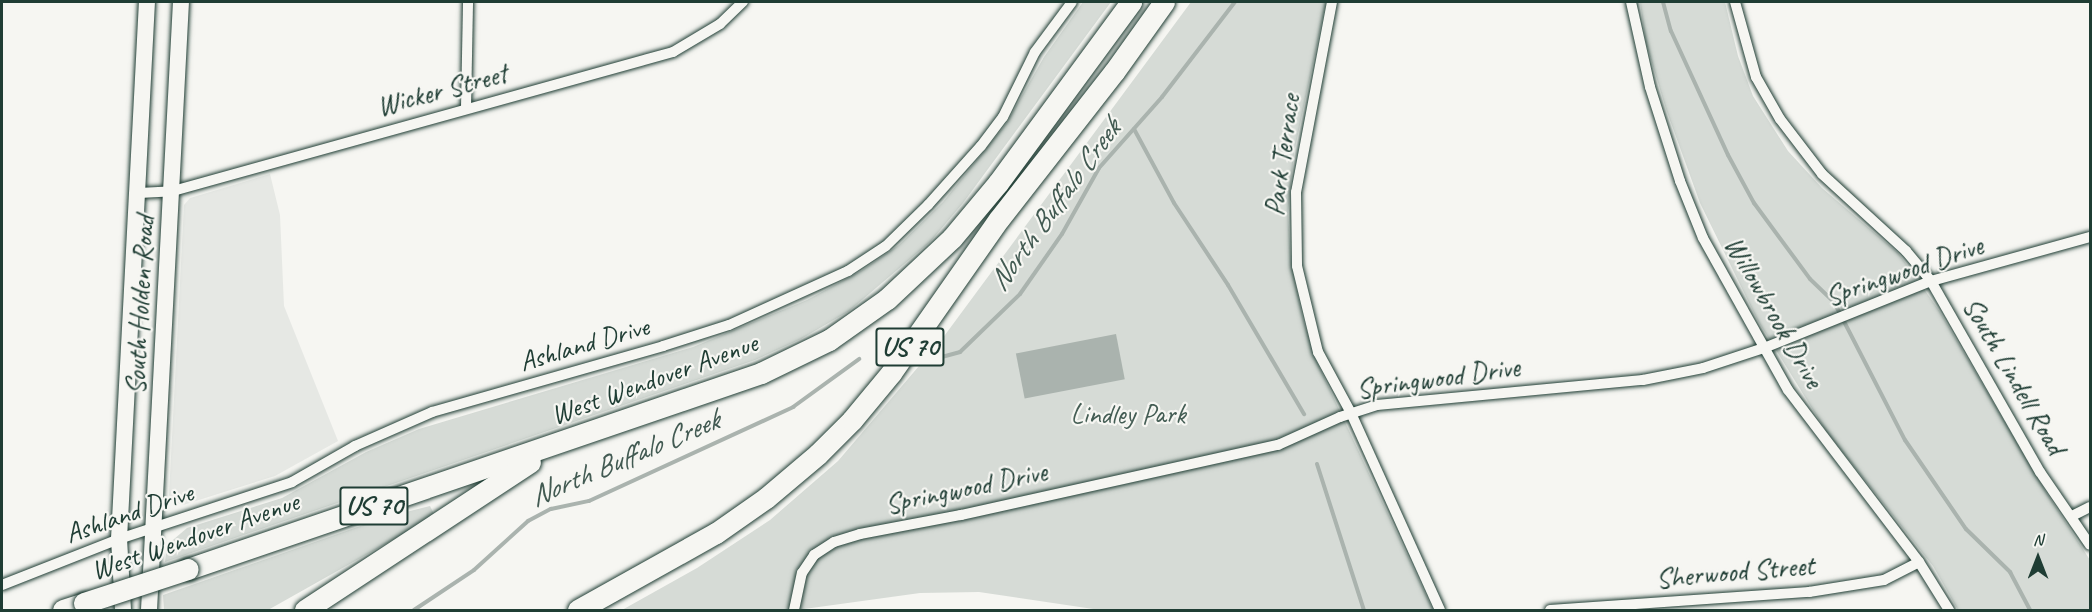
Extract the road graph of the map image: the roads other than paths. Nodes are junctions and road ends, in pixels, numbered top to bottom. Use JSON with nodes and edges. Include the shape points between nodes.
{"nodes":[{"id":1,"x":147,"y":2,"type":"edge"},
{"id":2,"x":181,"y":2,"type":"edge"},
{"id":3,"x":468,"y":2,"type":"edge"},
{"id":4,"x":743,"y":2,"type":"edge"},
{"id":5,"x":1072,"y":2,"type":"edge"},
{"id":6,"x":1131,"y":2,"type":"edge"},
{"id":7,"x":1164,"y":2,"type":"edge"},
{"id":8,"x":1332,"y":2,"type":"edge"},
{"id":9,"x":1631,"y":2,"type":"edge"},
{"id":10,"x":1735,"y":2,"type":"edge"},
{"id":11,"x":466,"y":108,"type":"junction"},
{"id":12,"x":173,"y":191,"type":"junction"},
{"id":13,"x":139,"y":193,"type":"junction"},
{"id":14,"x":2091,"y":237,"type":"edge"},
{"id":15,"x":1931,"y":281,"type":"junction"},
{"id":16,"x":1764,"y":348,"type":"junction"},
{"id":17,"x":1351,"y":413,"type":"junction"},
{"id":18,"x":561,"y":442,"type":"junction"},
{"id":19,"x":2091,"y":507,"type":"edge"},
{"id":20,"x":2072,"y":516,"type":"junction"},
{"id":21,"x":155,"y":527,"type":"junction"},
{"id":22,"x":119,"y":539,"type":"junction"},
{"id":23,"x":2091,"y":545,"type":"edge"},
{"id":24,"x":1919,"y":562,"type":"junction"},
{"id":25,"x":2,"y":585,"type":"edge"},
{"id":26,"x":63,"y":610,"type":"edge"},
{"id":27,"x":123,"y":610,"type":"edge"},
{"id":28,"x":149,"y":610,"type":"edge"},
{"id":29,"x":305,"y":610,"type":"edge"},
{"id":30,"x":578,"y":610,"type":"edge"},
{"id":31,"x":794,"y":610,"type":"edge"},
{"id":32,"x":1440,"y":610,"type":"edge"},
{"id":33,"x":1550,"y":610,"type":"edge"},
{"id":34,"x":1949,"y":610,"type":"edge"}],
"edges":[{"from":1,"to":13,"type":"main road","name":"South Holden Road"},
{"from":2,"to":12,"type":"main road","name":"South Holden Road"},
{"from":3,"to":11,"type":"street"},
{"from":4,"to":11,"type":"street","name":"Wicker Street","via":[[720,24],[673,52]]},
{"from":5,"to":21,"type":"street","name":"Ashland Drive","via":[[1035,52],[1003,117],[981,146],[886,246],[848,271],[729,325],[432,412],[355,446],[292,482]]},
{"from":6,"to":18,"type":"highway","name":"West Wendover Avenue","number":"US 70","via":[[998,183],[952,238],[887,299],[829,340],[760,373]]},
{"from":7,"to":30,"type":"highway","number":"US 70","via":[[999,219],[891,373],[852,420],[775,491],[716,534]]},
{"from":8,"to":17,"type":"street","name":"Park Terrace","via":[[1296,192],[1295,240],[1297,266],[1318,352]]},
{"from":9,"to":16,"type":"street","name":"Willowbrook Drive","via":[[1650,87],[1680,180],[1703,238]]},
{"from":10,"to":15,"type":"street","name":"South Lindell Road","via":[[1756,76],[1797,144],[1822,174],[1906,251]]},
{"from":11,"to":12,"type":"street","name":"Wicker Street"},
{"from":12,"to":13,"type":"street","name":"Wicker Street"},
{"from":12,"to":21,"type":"main road","name":"South Holden Road"},
{"from":13,"to":22,"type":"main road","name":"South Holden Road"},
{"from":14,"to":15,"type":"street","name":"Springwood Drive"},
{"from":15,"to":16,"type":"street","name":"Springwood Drive"},
{"from":15,"to":20,"type":"street","name":"South Lindell Road","via":[[2035,462]]},
{"from":16,"to":17,"type":"street","name":"Springwood Drive","via":[[1703,368],[1642,380],[1377,405]]},
{"from":16,"to":24,"type":"street","name":"Willowbrook Drive","via":[[1788,390]]},
{"from":17,"to":31,"type":"street","name":"Springwood Drive","via":[[1269,447],[834,542],[814,555],[802,573]]},
{"from":17,"to":32,"type":"street","name":"Park Terrace"},
{"from":18,"to":26,"type":"highway","name":"West Wendover Avenue","number":"US 70","bridge":true},
{"from":18,"to":29,"type":"highway"},
{"from":19,"to":20,"type":"street"},
{"from":20,"to":23,"type":"street","name":"South Lindell Road"},
{"from":21,"to":22,"type":"street","name":"Ashland Drive"},
{"from":21,"to":28,"type":"main road","name":"South Holden Road"},
{"from":22,"to":25,"type":"street","name":"Ashland Drive"},
{"from":22,"to":27,"type":"main road","name":"South Holden Road"},
{"from":24,"to":33,"type":"street","name":"Sherwood Street","via":[[1884,580],[1809,592]]},
{"from":24,"to":34,"type":"street","name":"Willowbrook Drive"}]}
